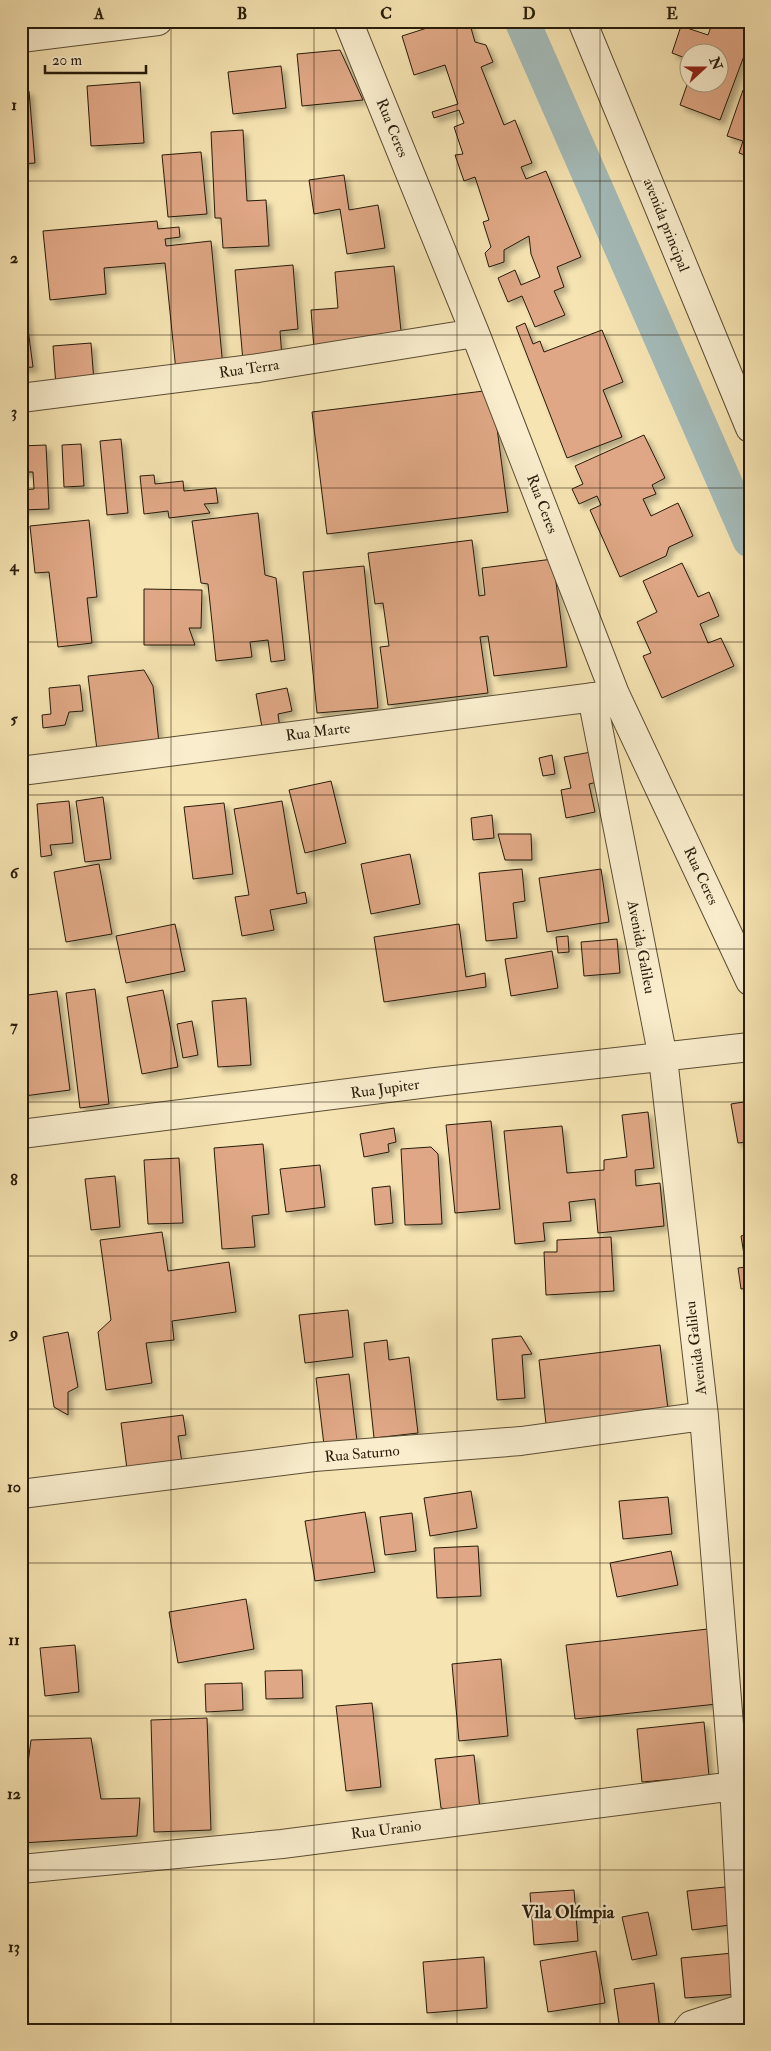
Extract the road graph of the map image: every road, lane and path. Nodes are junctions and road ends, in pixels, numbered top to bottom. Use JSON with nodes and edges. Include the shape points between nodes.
{"nodes":[{"id":1,"x":158,"y":21,"type":"edge"},
{"id":2,"x":348,"y":21,"type":"edge"},
{"id":3,"x":582,"y":21,"type":"edge"},
{"id":4,"x":21,"y":38,"type":"edge"},
{"id":5,"x":475,"y":334,"type":"junction"},
{"id":6,"x":21,"y":398,"type":"edge"},
{"id":7,"x":750,"y":428,"type":"edge"},
{"id":8,"x":603,"y":696,"type":"junction"},
{"id":9,"x":21,"y":771,"type":"edge"},
{"id":10,"x":750,"y":981,"type":"edge"},
{"id":11,"x":750,"y":1047,"type":"edge"},
{"id":12,"x":663,"y":1058,"type":"junction"},
{"id":13,"x":21,"y":1134,"type":"edge"},
{"id":14,"x":704,"y":1416,"type":"junction"},
{"id":15,"x":21,"y":1494,"type":"edge"},
{"id":16,"x":742,"y":1785,"type":"edge"},
{"id":17,"x":21,"y":1870,"type":"edge"},
{"id":18,"x":748,"y":2005,"type":"edge"},
{"id":19,"x":686,"y":2030,"type":"edge"}],
"edges":[{"from":1,"to":4,"type":"street"},
{"from":2,"to":5,"type":"street","name":"Rua Ceres"},
{"from":3,"to":7,"type":"street","name":"avenida principal"},
{"from":5,"to":6,"type":"street","name":"Rua Terra","via":[[258,368]]},
{"from":5,"to":8,"type":"street","name":"Rua Ceres"},
{"from":8,"to":9,"type":"street","name":"Rua Marte"},
{"from":8,"to":10,"type":"street","name":"Rua Ceres"},
{"from":8,"to":12,"type":"street","name":"Avenida Galileu"},
{"from":11,"to":12,"type":"street","name":"Rua Jupiter"},
{"from":12,"to":13,"type":"street","name":"Rua Jupiter","via":[[436,1082]]},
{"from":12,"to":14,"type":"street","name":"Avenida Galileu"},
{"from":14,"to":15,"type":"street","name":"Rua Saturno","via":[[520,1441],[314,1458]]},
{"from":14,"to":16,"type":"street","name":"Avenida Galileu"},
{"from":16,"to":17,"type":"street","name":"Rua Uranio","via":[[282,1844]]},
{"from":16,"to":18,"type":"street","name":"Avenida Galileu"},
{"from":18,"to":19,"type":"street"}]}
